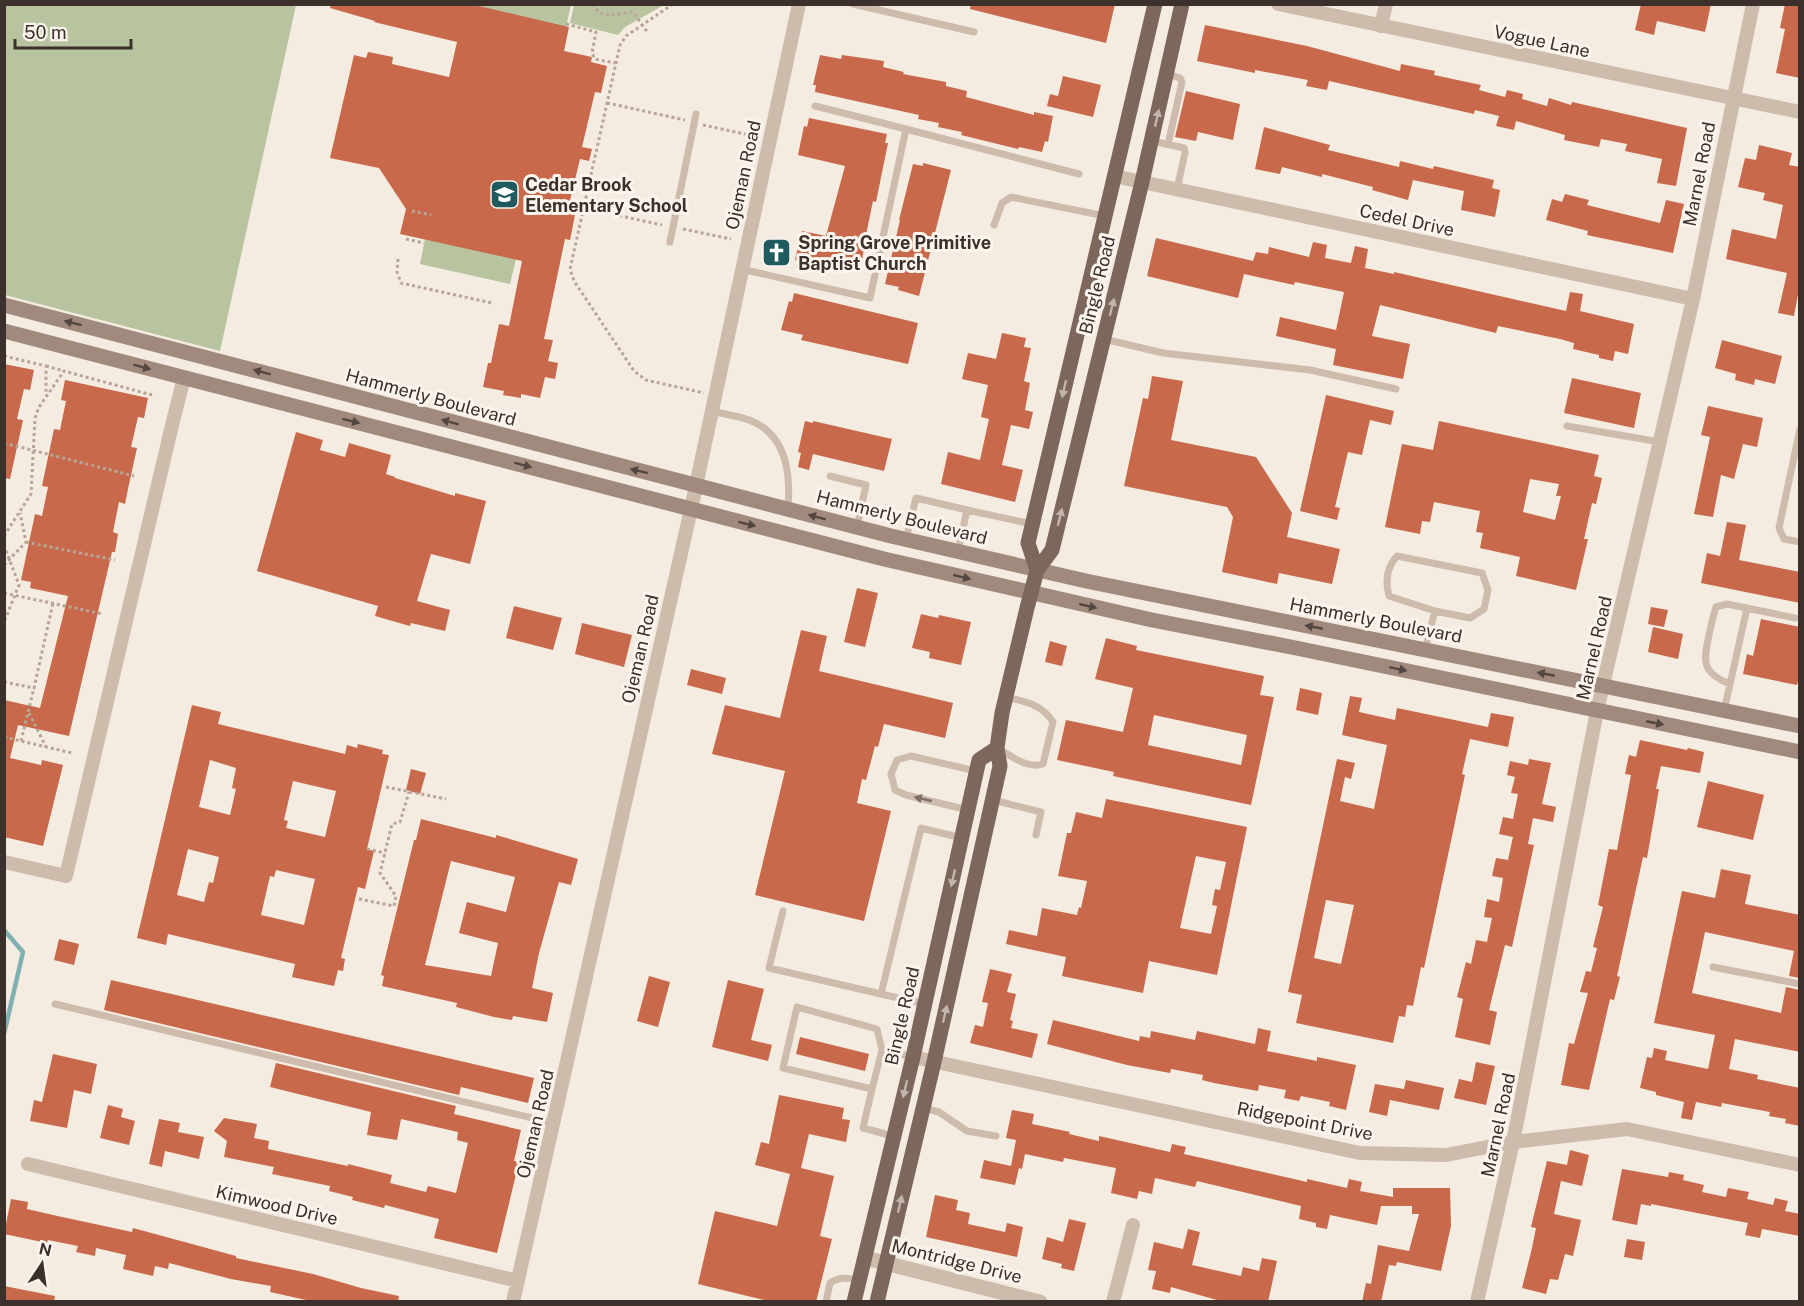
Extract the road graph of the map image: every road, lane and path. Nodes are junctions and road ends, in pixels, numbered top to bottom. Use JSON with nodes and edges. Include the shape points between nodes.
{"nodes":[{"id":1,"x":470,"y":4,"type":"edge"},
{"id":2,"x":592,"y":4,"type":"edge"},
{"id":3,"x":673,"y":4,"type":"edge"},
{"id":4,"x":799,"y":4,"type":"edge"},
{"id":5,"x":853,"y":4,"type":"edge"},
{"id":6,"x":1155,"y":4,"type":"edge"},
{"id":7,"x":1182,"y":4,"type":"edge"},
{"id":8,"x":1278,"y":4,"type":"edge"},
{"id":9,"x":1386,"y":4,"type":"edge"},
{"id":10,"x":1753,"y":4,"type":"edge"},
{"id":11,"x":476,"y":6,"type":"dead end"},
{"id":12,"x":1301,"y":7,"type":"edge"},
{"id":13,"x":566,"y":24,"type":"dead end"},
{"id":14,"x":642,"y":25,"type":"junction"},
{"id":15,"x":1381,"y":26,"type":"junction"},
{"id":16,"x":974,"y":32,"type":"dead end"},
{"id":17,"x":648,"y":33,"type":"dead end"},
{"id":18,"x":615,"y":63,"type":"junction"},
{"id":19,"x":1167,"y":74,"type":"junction"},
{"id":20,"x":1733,"y":99,"type":"junction"},
{"id":21,"x":606,"y":103,"type":"junction"},
{"id":22,"x":815,"y":106,"type":"dead end"},
{"id":23,"x":1800,"y":112,"type":"edge"},
{"id":24,"x":696,"y":114,"type":"dead end"},
{"id":25,"x":695,"y":123,"type":"junction"},
{"id":26,"x":906,"y":129,"type":"junction"},
{"id":27,"x":754,"y":136,"type":"dead end"},
{"id":28,"x":1152,"y":141,"type":"junction"},
{"id":29,"x":1168,"y":144,"type":"junction"},
{"id":30,"x":1079,"y":174,"type":"dead end"},
{"id":31,"x":1114,"y":176,"type":"junction"},
{"id":32,"x":1142,"y":182,"type":"junction"},
{"id":33,"x":1178,"y":189,"type":"junction"},
{"id":34,"x":584,"y":208,"type":"junction"},
{"id":35,"x":412,"y":211,"type":"dead end"},
{"id":36,"x":431,"y":215,"type":"dead end"},
{"id":37,"x":1105,"y":216,"type":"junction"},
{"id":38,"x":994,"y":225,"type":"dead end"},
{"id":39,"x":673,"y":227,"type":"junction"},
{"id":40,"x":406,"y":239,"type":"dead end"},
{"id":41,"x":732,"y":240,"type":"dead end"},
{"id":42,"x":670,"y":242,"type":"dead end"},
{"id":43,"x":424,"y":243,"type":"dead end"},
{"id":44,"x":398,"y":259,"type":"dead end"},
{"id":45,"x":741,"y":269,"type":"junction"},
{"id":46,"x":1693,"y":299,"type":"junction"},
{"id":47,"x":492,"y":303,"type":"dead end"},
{"id":48,"x":4,"y":305,"type":"edge"},
{"id":49,"x":100,"y":329,"type":"junction"},
{"id":50,"x":4,"y":331,"type":"edge"},
{"id":51,"x":1104,"y":339,"type":"junction"},
{"id":52,"x":93,"y":354,"type":"junction"},
{"id":53,"x":1072,"y":354,"type":"junction"},
{"id":54,"x":4,"y":356,"type":"edge"},
{"id":55,"x":1098,"y":360,"type":"junction"},
{"id":56,"x":46,"y":366,"type":"junction"},
{"id":57,"x":64,"y":371,"type":"junction"},
{"id":58,"x":184,"y":378,"type":"junction"},
{"id":59,"x":1396,"y":389,"type":"dead end"},
{"id":60,"x":152,"y":395,"type":"dead end"},
{"id":61,"x":714,"y":396,"type":"junction"},
{"id":62,"x":46,"y":397,"type":"junction"},
{"id":63,"x":390,"y":406,"type":"junction"},
{"id":64,"x":711,"y":411,"type":"junction"},
{"id":65,"x":1567,"y":426,"type":"dead end"},
{"id":66,"x":385,"y":429,"type":"junction"},
{"id":67,"x":1800,"y":429,"type":"edge"},
{"id":68,"x":1660,"y":442,"type":"junction"},
{"id":69,"x":4,"y":443,"type":"edge"},
{"id":70,"x":34,"y":450,"type":"junction"},
{"id":71,"x":134,"y":476,"type":"dead end"},
{"id":72,"x":831,"y":476,"type":"dead end"},
{"id":73,"x":696,"y":485,"type":"junction"},
{"id":74,"x":691,"y":509,"type":"junction"},
{"id":75,"x":788,"y":509,"type":"junction"},
{"id":76,"x":967,"y":510,"type":"junction"},
{"id":77,"x":20,"y":512,"type":"junction"},
{"id":78,"x":1033,"y":524,"type":"junction"},
{"id":79,"x":857,"y":527,"type":"junction"},
{"id":80,"x":4,"y":536,"type":"edge"},
{"id":81,"x":906,"y":540,"type":"junction"},
{"id":82,"x":26,"y":542,"type":"junction"},
{"id":83,"x":1800,"y":542,"type":"edge"},
{"id":84,"x":4,"y":545,"type":"edge"},
{"id":85,"x":958,"y":552,"type":"junction"},
{"id":86,"x":10,"y":560,"type":"junction"},
{"id":87,"x":115,"y":560,"type":"dead end"},
{"id":88,"x":4,"y":565,"type":"edge"},
{"id":89,"x":1037,"y":570,"type":"junction"},
{"id":90,"x":4,"y":592,"type":"edge"},
{"id":91,"x":1030,"y":592,"type":"junction"},
{"id":92,"x":15,"y":595,"type":"junction"},
{"id":93,"x":53,"y":603,"type":"junction"},
{"id":94,"x":1747,"y":608,"type":"junction"},
{"id":95,"x":1435,"y":611,"type":"junction"},
{"id":96,"x":103,"y":614,"type":"dead end"},
{"id":97,"x":1796,"y":618,"type":"dead end"},
{"id":98,"x":4,"y":622,"type":"edge"},
{"id":99,"x":1345,"y":633,"type":"junction"},
{"id":100,"x":1425,"y":650,"type":"junction"},
{"id":101,"x":1341,"y":657,"type":"junction"},
{"id":102,"x":4,"y":682,"type":"edge"},
{"id":103,"x":1730,"y":684,"type":"junction"},
{"id":104,"x":1603,"y":686,"type":"junction"},
{"id":105,"x":33,"y":688,"type":"junction"},
{"id":106,"x":1006,"y":697,"type":"junction"},
{"id":107,"x":28,"y":711,"type":"junction"},
{"id":108,"x":1597,"y":711,"type":"junction"},
{"id":109,"x":1724,"y":711,"type":"junction"},
{"id":110,"x":1800,"y":726,"type":"edge"},
{"id":111,"x":4,"y":737,"type":"edge"},
{"id":112,"x":21,"y":741,"type":"junction"},
{"id":113,"x":46,"y":747,"type":"junction"},
{"id":114,"x":997,"y":748,"type":"junction"},
{"id":115,"x":1800,"y":752,"type":"edge"},
{"id":116,"x":72,"y":753,"type":"dead end"},
{"id":117,"x":977,"y":771,"type":"junction"},
{"id":118,"x":386,"y":787,"type":"dead end"},
{"id":119,"x":409,"y":792,"type":"junction"},
{"id":120,"x":446,"y":799,"type":"dead end"},
{"id":121,"x":993,"y":800,"type":"junction"},
{"id":122,"x":968,"y":810,"type":"junction"},
{"id":123,"x":986,"y":831,"type":"junction"},
{"id":124,"x":964,"y":832,"type":"junction"},
{"id":125,"x":1036,"y":835,"type":"dead end"},
{"id":126,"x":367,"y":849,"type":"dead end"},
{"id":127,"x":385,"y":853,"type":"junction"},
{"id":128,"x":4,"y":862,"type":"edge"},
{"id":129,"x":359,"y":899,"type":"dead end"},
{"id":130,"x":783,"y":911,"type":"dead end"},
{"id":131,"x":1713,"y":967,"type":"dead end"},
{"id":132,"x":1800,"y":984,"type":"edge"},
{"id":133,"x":881,"y":994,"type":"junction"},
{"id":134,"x":55,"y":1004,"type":"dead end"},
{"id":135,"x":925,"y":1004,"type":"junction"},
{"id":136,"x":882,"y":1050,"type":"junction"},
{"id":137,"x":913,"y":1057,"type":"junction"},
{"id":138,"x":934,"y":1062,"type":"junction"},
{"id":139,"x":872,"y":1089,"type":"junction"},
{"id":140,"x":923,"y":1108,"type":"junction"},
{"id":141,"x":553,"y":1123,"type":"junction"},
{"id":142,"x":894,"y":1136,"type":"junction"},
{"id":143,"x":996,"y":1136,"type":"dead end"},
{"id":144,"x":1513,"y":1142,"type":"junction"},
{"id":145,"x":28,"y":1164,"type":"dead end"},
{"id":146,"x":1800,"y":1165,"type":"edge"},
{"id":147,"x":1133,"y":1225,"type":"dead end"},
{"id":148,"x":865,"y":1258,"type":"junction"},
{"id":149,"x":886,"y":1263,"type":"junction"},
{"id":150,"x":860,"y":1280,"type":"junction"},
{"id":151,"x":518,"y":1281,"type":"junction"},
{"id":152,"x":513,"y":1302,"type":"edge"},
{"id":153,"x":826,"y":1302,"type":"edge"},
{"id":154,"x":854,"y":1302,"type":"edge"},
{"id":155,"x":877,"y":1302,"type":"edge"},
{"id":156,"x":1040,"y":1302,"type":"edge"},
{"id":157,"x":1113,"y":1302,"type":"edge"},
{"id":158,"x":1478,"y":1302,"type":"edge"}],
"edges":[{"from":1,"to":11,"type":"path"},
{"from":2,"to":14,"type":"path","via":[[598,13],[608,16],[633,12]]},
{"from":3,"to":14,"type":"path"},
{"from":4,"to":45,"type":"street","name":"Ojeman Road"},
{"from":5,"to":16,"type":"lane"},
{"from":6,"to":31,"type":"main road","name":"Bingle Road"},
{"from":7,"to":19,"type":"main road","name":"Bingle Road"},
{"from":8,"to":12,"type":"street","name":"Vogue Lane"},
{"from":9,"to":15,"type":"street"},
{"from":10,"to":20,"type":"street","name":"Marnel Road"},
{"from":12,"to":15,"type":"street","name":"Vogue Lane"},
{"from":13,"to":18,"type":"path","via":[[596,32],[592,53],[595,58]]},
{"from":14,"to":17,"type":"path"},
{"from":14,"to":18,"type":"path","via":[[626,36]]},
{"from":15,"to":20,"type":"street","name":"Vogue Lane"},
{"from":18,"to":21,"type":"path"},
{"from":28,"to":19,"type":"main road","name":"Bingle Road","one_way":true},
{"from":19,"to":29,"type":"lane","via":[[1182,82]]},
{"from":20,"to":23,"type":"street","name":"Vogue Lane"},
{"from":20,"to":46,"type":"street","name":"Marnel Road"},
{"from":21,"to":25,"type":"path"},
{"from":21,"to":34,"type":"path"},
{"from":22,"to":26,"type":"lane"},
{"from":24,"to":25,"type":"lane"},
{"from":25,"to":27,"type":"path"},
{"from":25,"to":39,"type":"lane"},
{"from":26,"to":30,"type":"lane"},
{"from":26,"to":45,"type":"lane","via":[[870,298]]},
{"from":28,"to":29,"type":"lane"},
{"from":28,"to":32,"type":"main road","name":"Bingle Road"},
{"from":29,"to":33,"type":"lane","via":[[1184,148]]},
{"from":31,"to":32,"type":"street","name":"Cedel Drive"},
{"from":31,"to":37,"type":"main road","name":"Bingle Road"},
{"from":32,"to":33,"type":"street","name":"Cedel Drive"},
{"from":51,"to":32,"type":"main road","name":"Bingle Road","one_way":true},
{"from":33,"to":46,"type":"street","name":"Cedel Drive"},
{"from":34,"to":39,"type":"path"},
{"from":34,"to":61,"type":"path","via":[[570,269],[634,371],[646,380]]},
{"from":35,"to":36,"type":"path"},
{"from":37,"to":38,"type":"lane","via":[[1011,197],[1002,202]]},
{"from":37,"to":53,"type":"main road","name":"Bingle Road"},
{"from":39,"to":41,"type":"path"},
{"from":39,"to":42,"type":"lane"},
{"from":40,"to":43,"type":"path"},
{"from":44,"to":47,"type":"path","via":[[401,283]]},
{"from":45,"to":61,"type":"street","name":"Ojeman Road"},
{"from":46,"to":68,"type":"street","name":"Marnel Road"},
{"from":49,"to":48,"type":"main road","name":"Hammerly Boulevard","one_way":true},
{"from":49,"to":52,"type":"main road"},
{"from":63,"to":49,"type":"main road","name":"Hammerly Boulevard","one_way":true},
{"from":50,"to":52,"type":"main road"},
{"from":51,"to":55,"type":"main road","name":"Bingle Road"},
{"from":51,"to":59,"type":"lane","via":[[1163,353],[1310,370]]},
{"from":52,"to":58,"type":"main road","one_way":true},
{"from":53,"to":55,"type":"main road"},
{"from":53,"to":78,"type":"main road","name":"Bingle Road","one_way":true},
{"from":54,"to":56,"type":"path"},
{"from":89,"to":55,"type":"main road","name":"Bingle Road","one_way":true,"via":[[1052,549]]},
{"from":56,"to":57,"type":"path"},
{"from":56,"to":62,"type":"path"},
{"from":57,"to":60,"type":"path"},
{"from":57,"to":62,"type":"path"},
{"from":58,"to":66,"type":"main road","one_way":true},
{"from":58,"to":128,"type":"street","via":[[66,876]]},
{"from":61,"to":64,"type":"street","name":"Ojeman Road"},
{"from":62,"to":70,"type":"path","via":[[35,418]]},
{"from":63,"to":66,"type":"main road"},
{"from":73,"to":63,"type":"main road","name":"Hammerly Boulevard","one_way":true},
{"from":64,"to":73,"type":"street","name":"Ojeman Road"},
{"from":64,"to":75,"type":"lane","via":[[765,428],[787,465]]},
{"from":65,"to":68,"type":"lane"},
{"from":66,"to":74,"type":"main road","one_way":true},
{"from":67,"to":83,"type":"lane","via":[[1779,528],[1784,539]]},
{"from":68,"to":104,"type":"street","name":"Marnel Road"},
{"from":69,"to":70,"type":"path"},
{"from":70,"to":71,"type":"path"},
{"from":70,"to":77,"type":"path","via":[[32,494]]},
{"from":72,"to":79,"type":"lane","via":[[866,486]]},
{"from":73,"to":74,"type":"street","name":"Ojeman Road"},
{"from":73,"to":75,"type":"main road","name":"Hammerly Boulevard"},
{"from":74,"to":91,"type":"main road","one_way":true},
{"from":74,"to":141,"type":"street","name":"Ojeman Road"},
{"from":79,"to":75,"type":"main road","name":"Hammerly Boulevard","one_way":true},
{"from":76,"to":78,"type":"lane"},
{"from":76,"to":81,"type":"lane","via":[[916,498]]},
{"from":76,"to":85,"type":"lane"},
{"from":77,"to":80,"type":"path"},
{"from":77,"to":82,"type":"path"},
{"from":78,"to":89,"type":"main road","name":"Bingle Road","via":[[1028,543]]},
{"from":79,"to":81,"type":"main road","name":"Hammerly Boulevard"},
{"from":81,"to":85,"type":"main road","name":"Hammerly Boulevard"},
{"from":82,"to":86,"type":"path"},
{"from":82,"to":87,"type":"path"},
{"from":84,"to":86,"type":"path"},
{"from":85,"to":89,"type":"main road","name":"Hammerly Boulevard"},
{"from":86,"to":88,"type":"path"},
{"from":86,"to":92,"type":"path","via":[[19,585]]},
{"from":89,"to":91,"type":"main road","name":"Bingle Road"},
{"from":99,"to":89,"type":"main road","name":"Hammerly Boulevard","one_way":true},
{"from":90,"to":92,"type":"path"},
{"from":91,"to":101,"type":"main road","one_way":true},
{"from":91,"to":106,"type":"main road","name":"Bingle Road"},
{"from":92,"to":93,"type":"path"},
{"from":92,"to":98,"type":"path"},
{"from":93,"to":96,"type":"path"},
{"from":93,"to":105,"type":"path"},
{"from":94,"to":97,"type":"lane"},
{"from":94,"to":103,"type":"lane"},
{"from":94,"to":103,"type":"lane","via":[[1727,604],[1716,608],[1705,652],[1711,674]]},
{"from":95,"to":95,"type":"lane","via":[[1470,618],[1484,609],[1488,590],[1482,573],[1398,556],[1390,564],[1386,583],[1389,596]]},
{"from":95,"to":100,"type":"lane"},
{"from":99,"to":100,"type":"main road","name":"Hammerly Boulevard"},
{"from":99,"to":101,"type":"main road"},
{"from":104,"to":100,"type":"main road","name":"Hammerly Boulevard","one_way":true},
{"from":101,"to":108,"type":"main road","one_way":true},
{"from":102,"to":105,"type":"path"},
{"from":103,"to":109,"type":"lane"},
{"from":104,"to":108,"type":"street","name":"Marnel Road"},
{"from":104,"to":109,"type":"main road","name":"Hammerly Boulevard"},
{"from":105,"to":107,"type":"path"},
{"from":106,"to":114,"type":"main road","name":"Bingle Road"},
{"from":106,"to":114,"type":"lane","via":[[1037,705],[1053,722],[1043,764],[1034,766]]},
{"from":107,"to":112,"type":"path"},
{"from":107,"to":113,"type":"path"},
{"from":108,"to":115,"type":"main road","one_way":true},
{"from":108,"to":144,"type":"street","name":"Marnel Road"},
{"from":109,"to":110,"type":"main road","name":"Hammerly Boulevard"},
{"from":111,"to":112,"type":"path"},
{"from":112,"to":113,"type":"path"},
{"from":113,"to":116,"type":"path"},
{"from":114,"to":117,"type":"main road","name":"Bingle Road","via":[[979,760]]},
{"from":114,"to":121,"type":"main road","name":"Bingle Road","via":[[1000,766]]},
{"from":117,"to":122,"type":"main road","name":"Bingle Road"},
{"from":122,"to":117,"type":"lane","one_way":true,"via":[[895,790],[891,774],[897,760],[911,756]]},
{"from":118,"to":119,"type":"path"},
{"from":119,"to":120,"type":"path"},
{"from":119,"to":127,"type":"path","via":[[400,822],[392,824]]},
{"from":121,"to":123,"type":"main road","name":"Bingle Road"},
{"from":121,"to":125,"type":"lane","via":[[1041,812]]},
{"from":122,"to":124,"type":"main road","name":"Bingle Road"},
{"from":123,"to":124,"type":"main road"},
{"from":138,"to":123,"type":"main road","name":"Bingle Road","one_way":true},
{"from":124,"to":133,"type":"lane","via":[[921,828]]},
{"from":124,"to":135,"type":"main road","name":"Bingle Road","one_way":true},
{"from":126,"to":127,"type":"path"},
{"from":127,"to":129,"type":"path","via":[[380,873],[396,896],[394,906]]},
{"from":130,"to":133,"type":"lane","via":[[769,968]]},
{"from":131,"to":132,"type":"lane"},
{"from":133,"to":135,"type":"lane"},
{"from":134,"to":141,"type":"lane"},
{"from":135,"to":137,"type":"main road","name":"Bingle Road"},
{"from":136,"to":137,"type":"lane"},
{"from":136,"to":139,"type":"lane"},
{"from":136,"to":139,"type":"lane","via":[[877,1029],[797,1007],[783,1068]]},
{"from":137,"to":138,"type":"street","name":"Ridgepoint Drive"},
{"from":137,"to":142,"type":"main road","name":"Bingle Road","one_way":true},
{"from":138,"to":140,"type":"main road","name":"Bingle Road"},
{"from":138,"to":144,"type":"street","name":"Ridgepoint Drive","via":[[1360,1153],[1446,1155]]},
{"from":139,"to":142,"type":"lane","via":[[863,1128]]},
{"from":140,"to":143,"type":"lane","via":[[939,1112],[973,1134]]},
{"from":149,"to":140,"type":"main road","name":"Bingle Road","one_way":true},
{"from":141,"to":151,"type":"street","name":"Ojeman Road"},
{"from":142,"to":148,"type":"main road","name":"Bingle Road"},
{"from":144,"to":146,"type":"street","name":"Ridgepoint Drive","via":[[1627,1129]]},
{"from":144,"to":158,"type":"street","name":"Marnel Road"},
{"from":145,"to":151,"type":"street","name":"Kimwood Drive"},
{"from":147,"to":157,"type":"street"},
{"from":148,"to":149,"type":"street","name":"Montridge Drive"},
{"from":148,"to":150,"type":"main road","name":"Bingle Road"},
{"from":149,"to":155,"type":"main road","name":"Bingle Road"},
{"from":149,"to":156,"type":"street","name":"Montridge Drive"},
{"from":150,"to":153,"type":"lane","via":[[842,1278],[830,1283]]},
{"from":150,"to":154,"type":"main road","name":"Bingle Road"},
{"from":151,"to":152,"type":"street","name":"Ojeman Road"}]}
